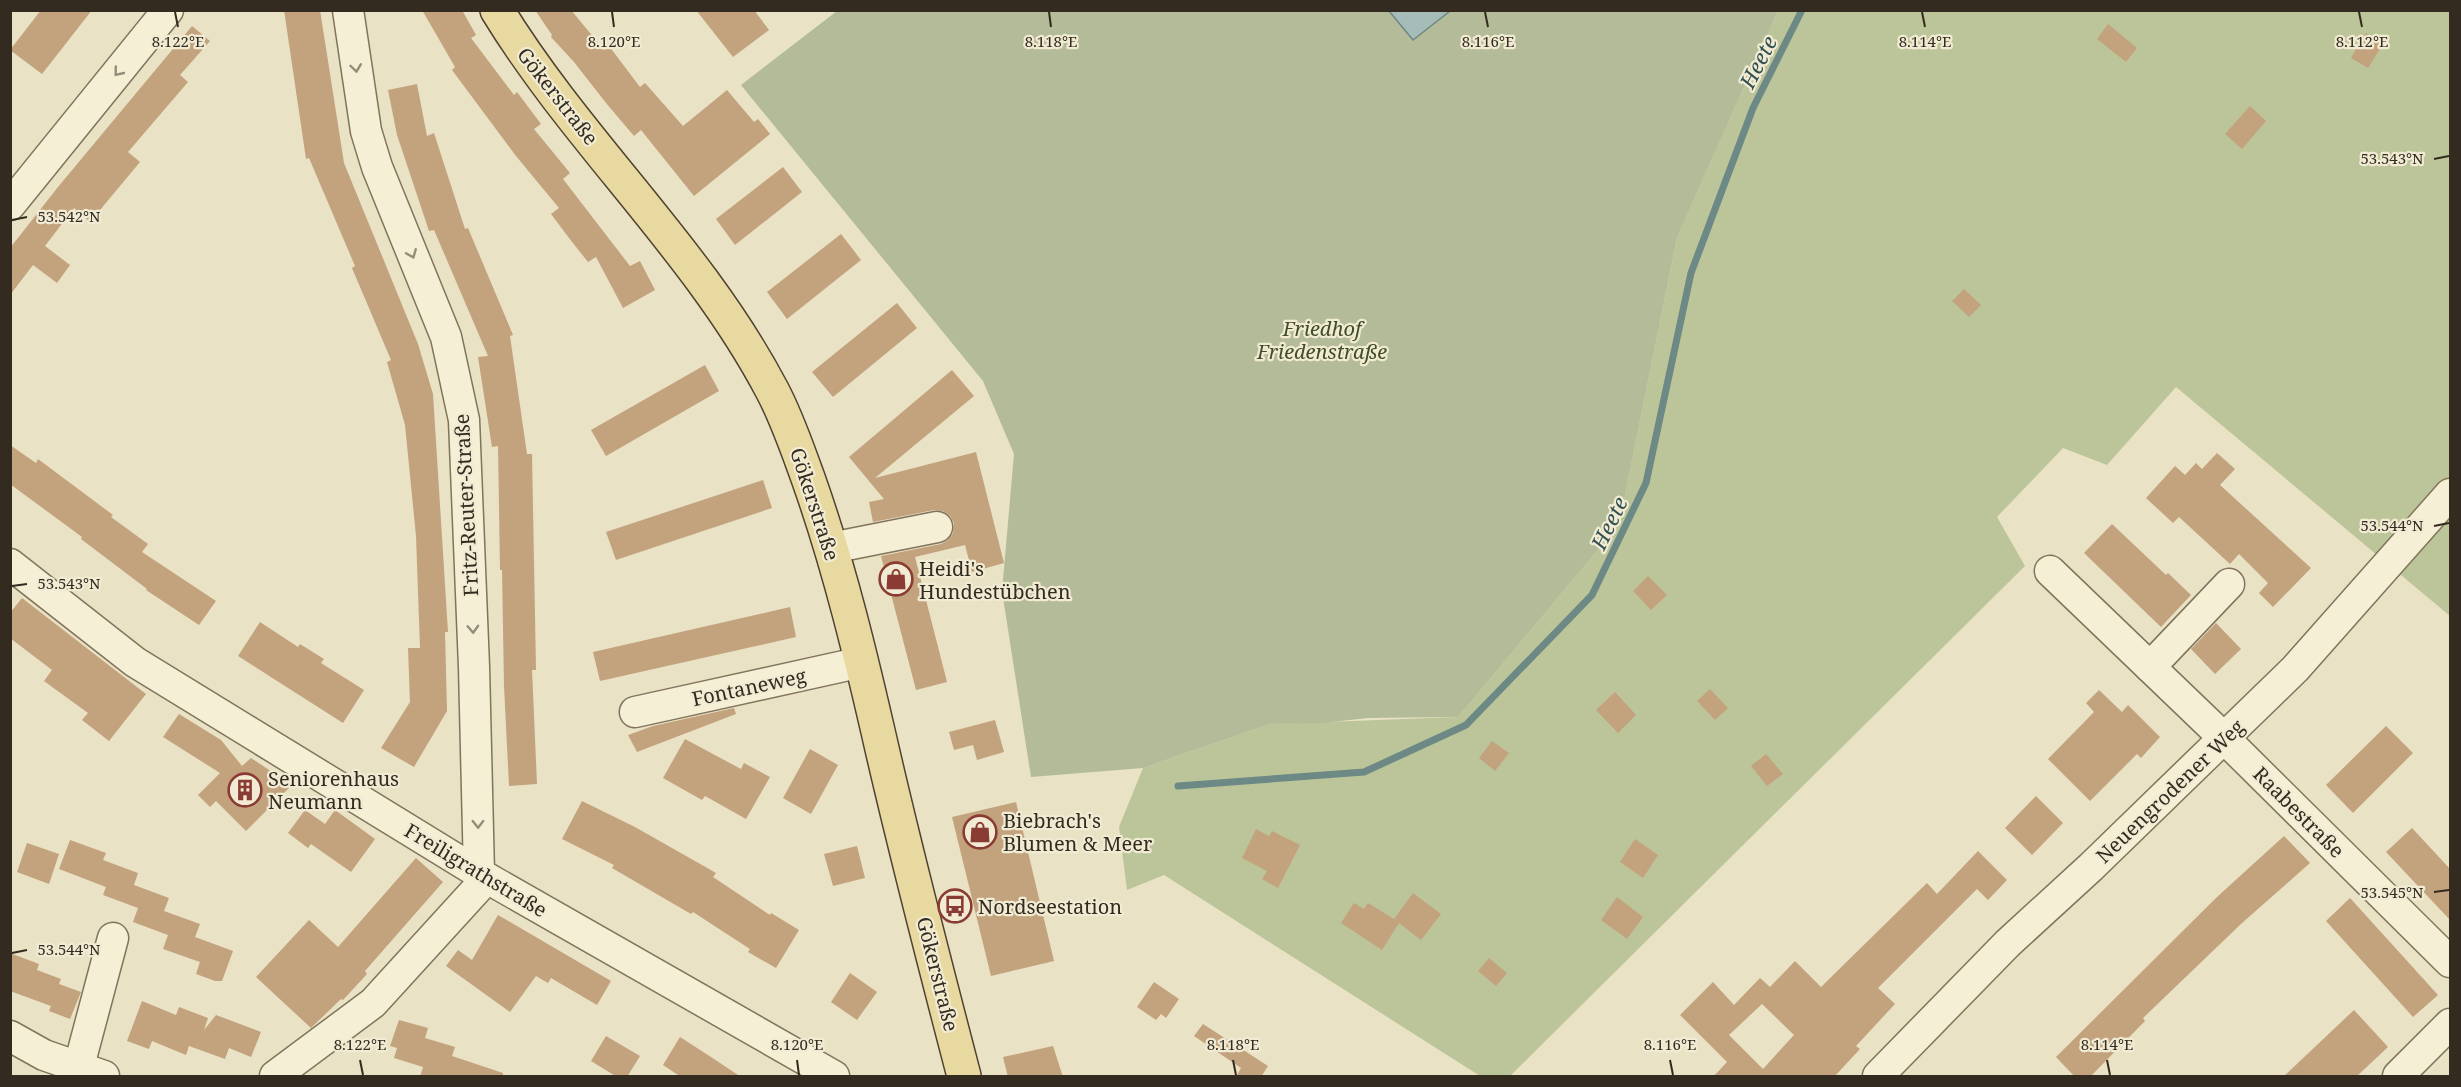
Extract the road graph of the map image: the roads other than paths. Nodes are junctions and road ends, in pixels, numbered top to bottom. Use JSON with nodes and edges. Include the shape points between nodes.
{"nodes":[{"id":1,"x":168,"y":10,"type":"edge"},
{"id":2,"x":348,"y":10,"type":"edge"},
{"id":3,"x":497,"y":10,"type":"edge"},
{"id":4,"x":10,"y":205,"type":"edge"},
{"id":5,"x":2451,"y":494,"type":"edge"},
{"id":6,"x":937,"y":526,"type":"dead end"},
{"id":7,"x":831,"y":548,"type":"junction"},
{"id":8,"x":10,"y":564,"type":"edge"},
{"id":9,"x":2050,"y":571,"type":"dead end"},
{"id":10,"x":2229,"y":584,"type":"dead end"},
{"id":11,"x":862,"y":662,"type":"junction"},
{"id":12,"x":2150,"y":667,"type":"junction"},
{"id":13,"x":635,"y":712,"type":"dead end"},
{"id":14,"x":2224,"y":738,"type":"junction"},
{"id":15,"x":483,"y":875,"type":"junction"},
{"id":16,"x":113,"y":938,"type":"dead end"},
{"id":17,"x":2451,"y":962,"type":"edge"},
{"id":18,"x":2451,"y":1024,"type":"edge"},
{"id":19,"x":10,"y":1036,"type":"edge"},
{"id":20,"x":799,"y":1069,"type":"edge"},
{"id":21,"x":92,"y":1071,"type":"edge"},
{"id":22,"x":275,"y":1077,"type":"edge"},
{"id":23,"x":834,"y":1077,"type":"edge"},
{"id":24,"x":964,"y":1077,"type":"edge"},
{"id":25,"x":1878,"y":1077,"type":"edge"},
{"id":26,"x":2398,"y":1077,"type":"edge"}],
"edges":[{"from":1,"to":4,"type":"street","one_way":true},
{"from":2,"to":15,"type":"street","name":"Fritz-Reuter-Straße","one_way":true,"via":[[366,131],[446,337],[464,420]]},
{"from":3,"to":7,"type":"main road","name":"Gökerstraße","via":[[526,58],[687,259],[726,314],[789,426]]},
{"from":5,"to":14,"type":"street","name":"Neuengrodener Weg","via":[[2295,669]]},
{"from":6,"to":7,"type":"street"},
{"from":7,"to":11,"type":"main road","name":"Gökerstraße"},
{"from":8,"to":15,"type":"street","name":"Freiligrathstraße","via":[[135,662]]},
{"from":9,"to":12,"type":"street","name":"Raabestraße"},
{"from":10,"to":12,"type":"street"},
{"from":11,"to":13,"type":"street","name":"Fontaneweg"},
{"from":11,"to":24,"type":"main road","name":"Gökerstraße"},
{"from":12,"to":14,"type":"street","name":"Raabestraße"},
{"from":14,"to":17,"type":"street","name":"Raabestraße"},
{"from":14,"to":25,"type":"street","name":"Neuengrodener Weg","via":[[2008,943]]},
{"from":15,"to":20,"type":"street","name":"Freiligrathstraße"},
{"from":15,"to":22,"type":"street","via":[[373,1003]]},
{"from":16,"to":21,"type":"street"},
{"from":18,"to":26,"type":"street"},
{"from":19,"to":21,"type":"street","via":[[44,1055]]},
{"from":20,"to":23,"type":"street","name":"Freiligrathstraße"}]}
